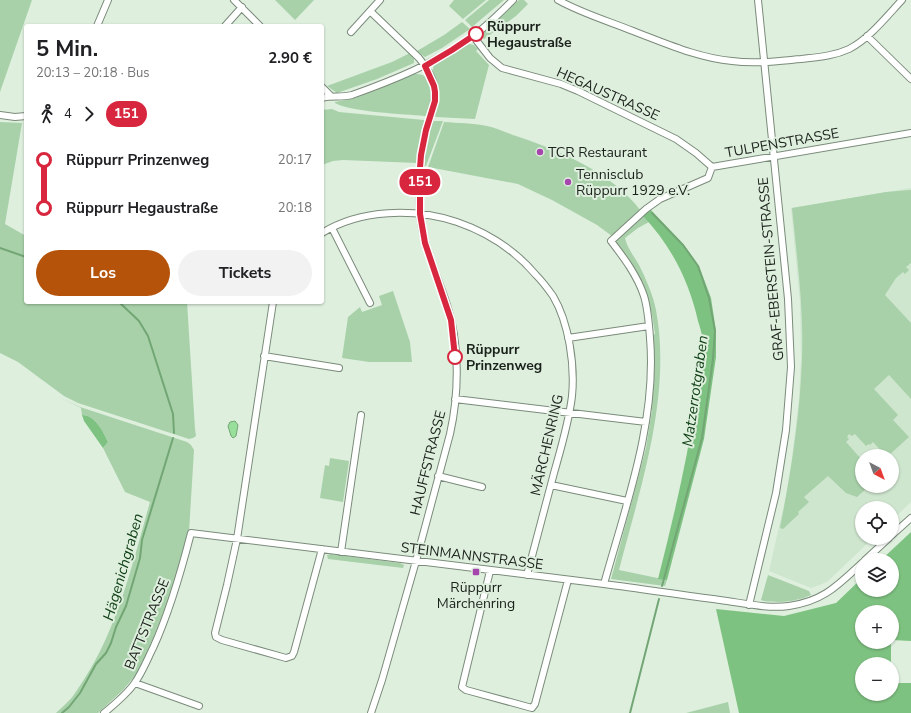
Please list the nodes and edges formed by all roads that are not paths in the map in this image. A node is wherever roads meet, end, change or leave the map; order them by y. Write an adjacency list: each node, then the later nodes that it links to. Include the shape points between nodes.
1 (108, 0): 10 (street)
2 (234, 0): 8 (street)
3 (380, 0): 9 (street)
4 (513, 0): 14 (street)
5 (558, 0): 16 (street, via 586,13 701,55 730,61)
6 (758, 0): 16 (street, GRAF-EBERSTEIN-STRASSE)
7 (902, 0): 15 (street)
8 (242, 8): 11 (street); 12 (street)
9 (370, 11): 13 (street); 17 (street, HAUFFSTRASSE, via 413,50)
10 (98, 24)
11 (227, 24)
12 (258, 24)
13 (351, 32)
14 (473, 36): 17 (street); 26 (street, HEGAUSTRASSE, via 490,58 502,68 578,91 676,139)
15 (867, 36): 16 (street, via 835,54); 18 (street)
16 (764, 62): 25 (street, GRAF-EBERSTEIN-STRASSE)
17 (425, 66): 20 (street, via 352,95 338,98); 27 (street, HAUFFSTRASSE, via 434,86 435,101 421,155)
18 (911, 79)
19 (324, 89): 20 (street)
20 (332, 96): 21 (street)
21 (324, 98)
22 (0, 115): 23 (street)
23 (24, 116)
24 (911, 133): 25 (street, TULPENSTRASSE)
25 (774, 156): 26 (street, TULPENSTRASSE); 58 (street, GRAF-EBERSTEIN-STRASSE, via 790,317 791,367 786,430 776,493)
26 (712, 167): 32 (street, TULPENSTRASSE, via 708,178 660,199 611,241 636,278 644,296)
27 (420, 214): 28 (street, MÄRCHENRING, via 378,214); 33 (street, MÄRCHENRING, via 470,226 493,237 514,252 532,269 553,297); 36 (street, HAUFFSTRASSE, via 425,243 451,320 455,351)
28 (332, 228): 29 (street, MÄRCHENRING); 30 (street)
29 (324, 232)
30 (370, 303)
31 (273, 304): 34 (street)
32 (649, 326): 33 (street); 39 (street, via 651,366)
33 (568, 338): 37 (street, MÄRCHENRING, via 572,376)
34 (264, 356): 35 (street); 47 (street)
35 (339, 368)
36 (455, 399): 37 (street); 40 (street, HAUFFSTRASSE, via 452,423)
37 (569, 412): 39 (street); 41 (street, MÄRCHENRING)
38 (361, 415): 50 (street)
39 (646, 422): 43 (street)
40 (438, 476): 42 (street); 52 (street, HAUFFSTRASSE)
41 (551, 485): 43 (street); 55 (street, MÄRCHENRING)
42 (482, 487)
43 (627, 501): 57 (street)
44 (911, 518): 45 (street)
45 (899, 529)
46 (191, 533): 47 (street, STEINMANNSTRASSE); 59 (street, BATTSTRASSE, via 165,618)
47 (237, 538): 49 (street, STEINMANNSTRASSE); 49 (street, via 216,637 286,658 294,652)
48 (881, 545): 51 (street)
49 (322, 549): 50 (street, STEINMANNSTRASSE)
50 (341, 552): 52 (street, STEINMANNSTRASSE)
51 (873, 553)
52 (416, 561): 54 (street, STEINMANNSTRASSE); 62 (street, HAUFFSTRASSE)
53 (855, 569): 58 (street, STEINMANNSTRASSE, via 819,599 780,607)
54 (490, 571): 55 (street, STEINMANNSTRASSE); 56 (street, via 462,687 532,708)
55 (527, 575): 56 (street, STEINMANNSTRASSE)
56 (568, 580): 57 (street, STEINMANNSTRASSE)
57 (604, 584): 58 (street, STEINMANNSTRASSE)
58 (749, 605)
59 (135, 683): 60 (street); 61 (street, BATTSTRASSE)
60 (199, 706)
61 (104, 713)
62 (371, 713)

